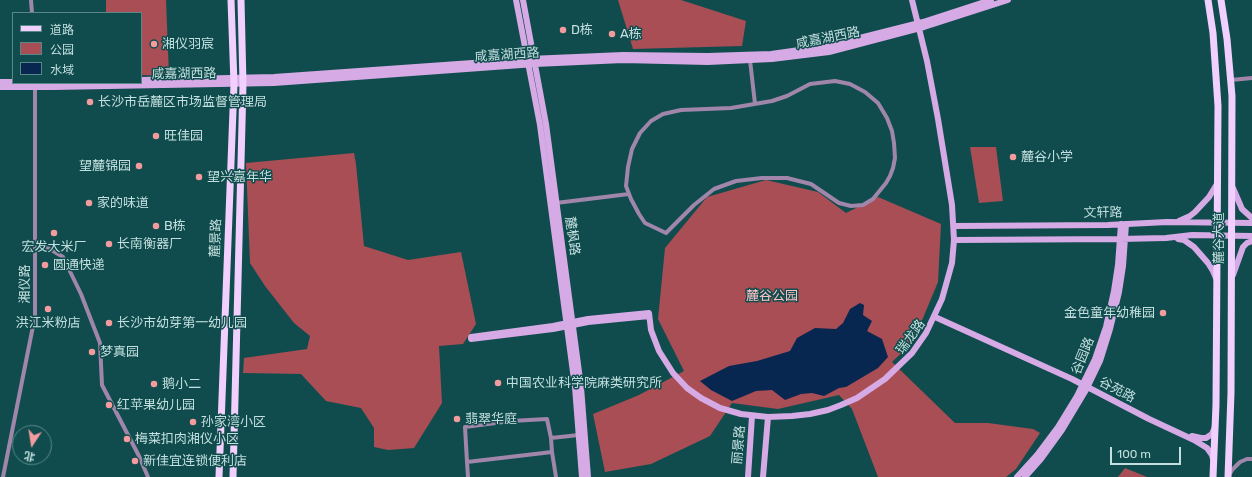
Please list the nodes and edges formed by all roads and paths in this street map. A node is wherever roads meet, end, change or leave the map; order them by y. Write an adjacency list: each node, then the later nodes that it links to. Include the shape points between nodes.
1 (31, 0): 12 (street)
2 (231, 0): 19 (main road, 麓景路)
3 (241, 0): 20 (main road, 麓景路)
4 (516, 0): 15 (main road)
5 (523, 0): 15 (main road, 麓枫路)
6 (912, 0): 13 (main road, 瑞龙路)
7 (916, 0): 13 (main road, 瑞龙路)
8 (991, 0): 13 (main road, 咸嘉湖西路)
9 (1008, 0): 13 (main road, 咸嘉湖西路)
10 (1208, 0): 28 (main road, 麓谷大道, via 1218,91)
11 (1221, 0): 18 (main road, 麓谷大道)
12 (32, 12)
13 (920, 25): 14 (main road, 咸嘉湖西路, via 829,52); 15 (main road, 咸嘉湖西路, via 828,46 771,54 622,55); 38 (main road, 瑞龙路, via 936,92 956,204)
14 (750, 60): 15 (main road, 咸嘉湖西路); 27 (street)
15 (532, 61): 20 (main road, 咸嘉湖西路, via 282,82); 31 (main road, 麓枫路, via 546,124); 50 (main road)
16 (1252, 78): 18 (street)
17 (142, 80): 19 (main road, 咸嘉湖西路)
18 (1231, 80): 29 (main road, 麓谷大道)
19 (234, 81): 20 (main road, 咸嘉湖西路); 24 (main road, 咸嘉湖西路); 63 (main road, 麓景路)
20 (243, 81): 64 (main road, 麓景路)
21 (0, 82): 22 (main road)
22 (12, 82)
23 (134, 84): 26 (main road, 咸嘉湖西路)
24 (142, 84)
25 (0, 87): 26 (main road, 咸嘉湖西路)
26 (35, 87): 44 (street, 湘仪路)
27 (755, 104): 30 (street, via 731,108 681,110 663,114 651,121 640,133 632,149 626,186); 30 (street, via 772,101 810,84 823,82 850,84 865,92 878,103 892,131 895,158 890,176 873,199 863,205 851,206 839,203 811,184 800,181 762,178 736,181 714,189 704,196 666,233 645,223)
28 (1218, 182): 33 (main road, via 1209,197 1190,216 1184,220); 34 (main road, 麓谷大道)
29 (1231, 183): 32 (main road, via 1239,204); 35 (main road, 麓谷大道)
30 (629, 194): 31 (street)
31 (556, 203): 50 (main road, 麓枫路)
32 (1252, 218)
33 (1167, 222): 34 (main road, 文轩路); 37 (main road, 文轩路)
34 (1218, 223): 35 (main road, 文轩路); 39 (main road, 麓谷大道)
35 (1231, 223): 36 (main road, 文轩路); 40 (main road, 麓谷大道)
36 (1252, 223)
37 (1123, 224): 38 (main road, 文轩路); 43 (main road, 谷园路)
38 (956, 226): 45 (main road, 瑞龙路)
39 (1218, 235): 40 (main road, 文轩路); 42 (main road, 文轩路); 47 (main road, 麓谷大道)
40 (1231, 236): 41 (main road, 文轩路); 48 (main road, 麓谷大道)
41 (1252, 236)
42 (1166, 238): 43 (main road, 文轩路); 47 (main road, via 1190,243 1208,263)
43 (1122, 239): 45 (main road, 文轩路); 51 (main road, 谷园路, via 1121,280 1115,311 1102,355)
44 (35, 240): 61 (street, 湘仪路, via 35,316); 62 (street, via 64,257 82,294 100,342 102,385)
45 (956, 240): 49 (main road, 瑞龙路, via 956,264)
46 (1252, 241): 48 (main road, via 1247,243 1241,252)
47 (1216, 280): 54 (main road, 麓谷大道)
48 (1231, 280): 74 (main road, 麓谷大道)
49 (937, 316): 51 (main road, 谷苑路); 53 (main road, 瑞龙路, via 923,344 907,363 887,381 859,400 843,408 811,417 792,420)
50 (570, 324): 50 (main road, via 471,337 471,339); 52 (main road, 瑞龙路, via 647,315 652,342 660,358 686,390 713,408 728,414); 55 (main road); 68 (main road, 麓枫路, via 581,387)
51 (1086, 385): 54 (main road, 谷苑路, via 1196,437 1209,436); 60 (main road, 谷苑路, via 1199,443 1210,452); 71 (main road, 谷园路, via 1047,442); 72 (main road, 谷园路, via 1059,435)
52 (752, 417): 53 (main road, 瑞龙路); 69 (main road, 丽景路)
53 (767, 419): 70 (main road, 丽景路)
54 (1215, 426): 60 (main road, 麓谷大道)
55 (579, 434): 56 (street); 67 (main road)
56 (551, 438): 57 (street); 59 (street, via 547,419 465,428)
57 (552, 452): 59 (street); 66 (street)
58 (1252, 459): 74 (street, via 1240,462)
59 (466, 462): 65 (street)
60 (1214, 463): 73 (main road, 麓谷大道)
61 (3, 477)
62 (148, 477)
63 (219, 477)
64 (233, 477)
65 (468, 477)
66 (556, 477)
67 (582, 477)
68 (588, 477)
69 (748, 477)
70 (763, 477)
71 (1017, 477)
72 (1025, 477)
73 (1213, 477)
74 (1228, 477)

